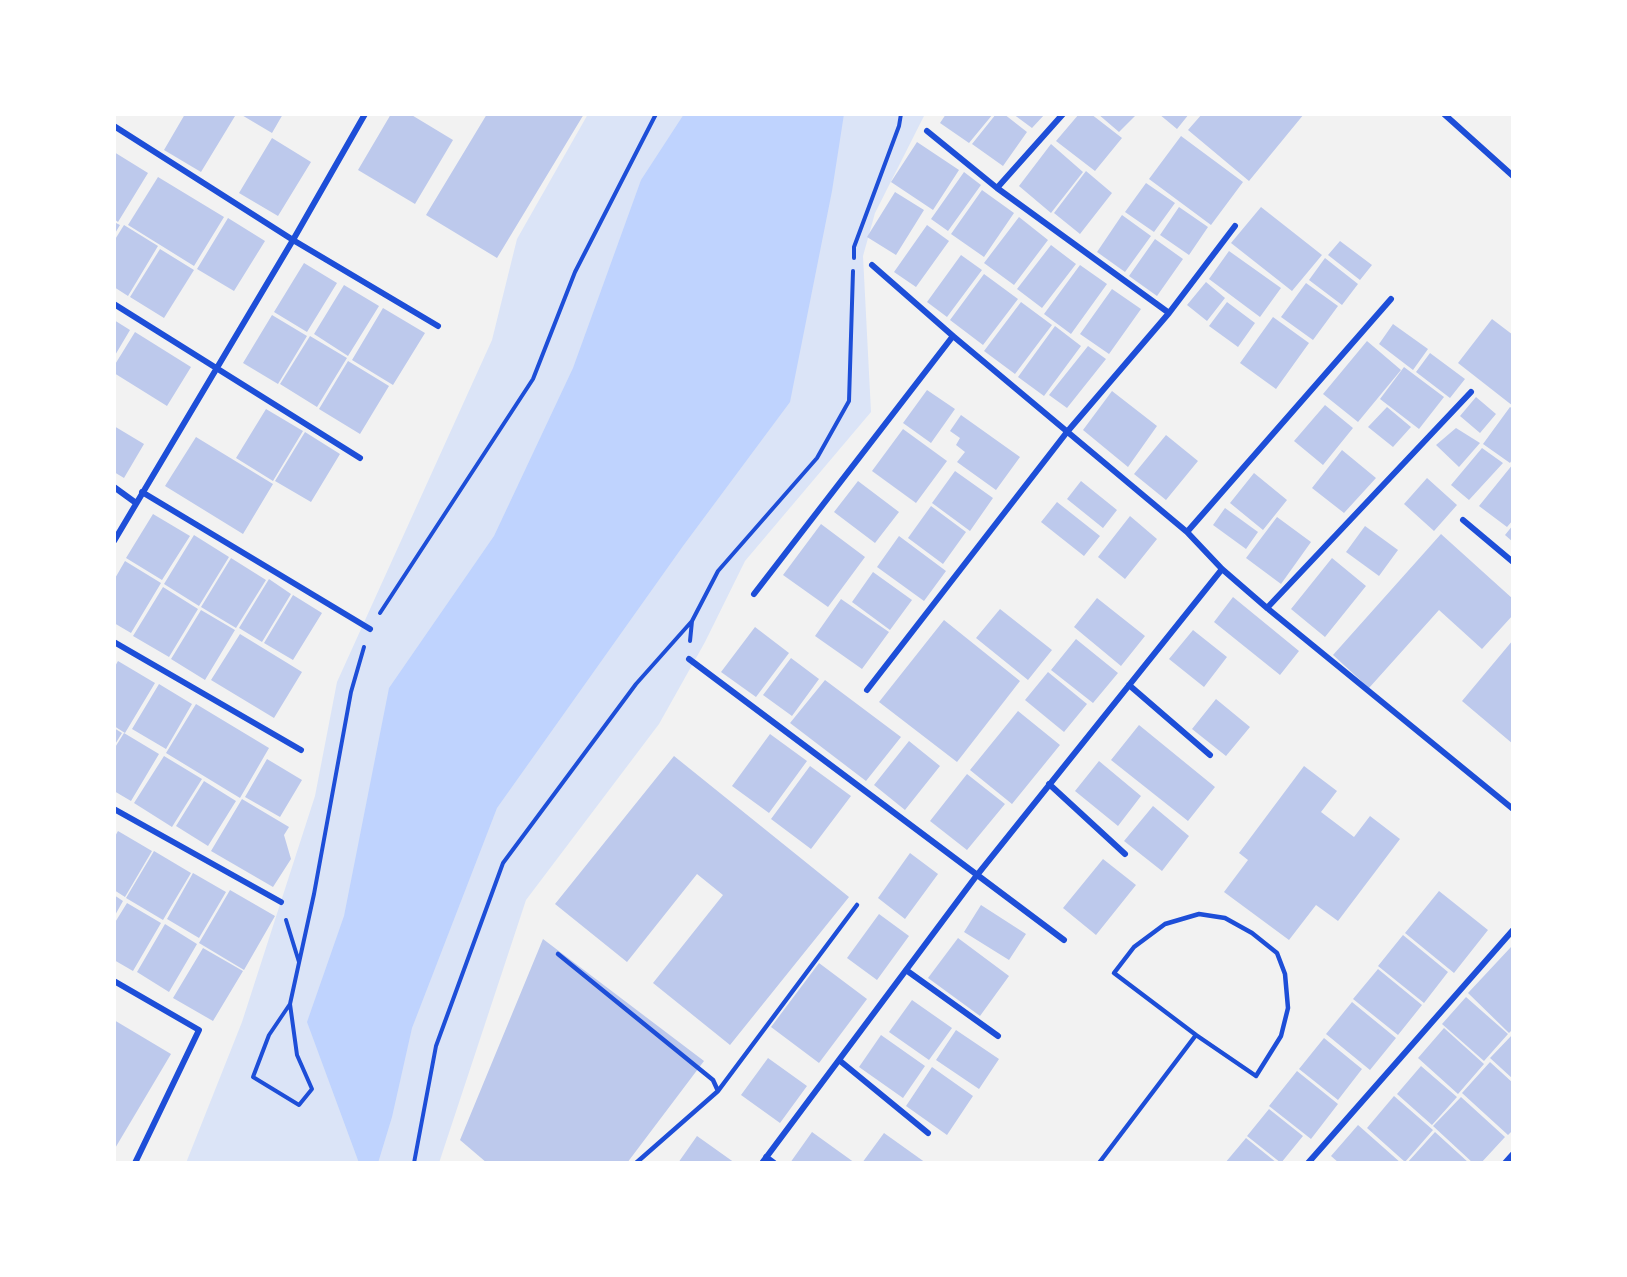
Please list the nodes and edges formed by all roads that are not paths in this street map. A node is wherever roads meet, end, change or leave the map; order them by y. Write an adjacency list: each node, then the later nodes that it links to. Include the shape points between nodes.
1 (365, 114): 9 (street)
2 (1063, 114): 7 (street)
3 (1444, 114): 6 (street)
4 (114, 126): 9 (street)
5 (927, 131): 7 (street)
6 (1513, 176)
7 (997, 188): 13 (street)
8 (1235, 226): 13 (street)
9 (293, 240): 14 (street); 16 (street)
10 (872, 265): 15 (street)
11 (1391, 299): 24 (street)
12 (114, 304): 16 (street)
13 (1169, 313): 18 (street)
14 (438, 326)
15 (953, 336): 18 (street); 28 (street)
16 (217, 368): 19 (street); 21 (street)
17 (1471, 392): 29 (street)
18 (1067, 432): 24 (street); 34 (street)
19 (360, 458)
20 (114, 487): 22 (street)
21 (142, 492): 22 (street); 30 (street)
22 (136, 503): 25 (street)
23 (1463, 520): 26 (street)
24 (1187, 532): 27 (street)
25 (114, 541)
26 (1513, 562)
27 (1222, 569): 29 (street); 33 (street)
28 (754, 594)
29 (1267, 608): 38 (street)
30 (370, 629)
31 (114, 642): 35 (street)
32 (689, 659): 41 (street)
33 (1129, 685): 36 (street); 37 (street)
34 (867, 690)
35 (301, 750)
36 (1210, 755)
37 (1049, 784): 40 (street); 41 (street)
38 (1513, 809)
39 (114, 810): 42 (street)
40 (1125, 854)
41 (977, 875): 45 (street); 47 (street)
42 (281, 902)
43 (857, 905): 52 (lane)
44 (1513, 930): 60 (street)
45 (1064, 939)
46 (558, 954): 52 (lane, via 713,1080)
47 (906, 970): 50 (street); 51 (street)
48 (114, 981): 56 (street, via 199,1030)
49 (1196, 1035): 49 (lane, via 1256,1076 1281,1036 1288,1008 1285,974 1277,953 1225,918 1199,914 1165,924 1134,948 1114,973); 59 (lane)
50 (998, 1036)
51 (839, 1060): 53 (street); 55 (street)
52 (718, 1091): 57 (lane)
53 (928, 1133)
54 (1513, 1154): 61 (street)
55 (764, 1160): 58 (street)
56 (135, 1163)
57 (636, 1163)
58 (774, 1163)
59 (1099, 1163)
60 (1308, 1163)
61 (1506, 1163)

